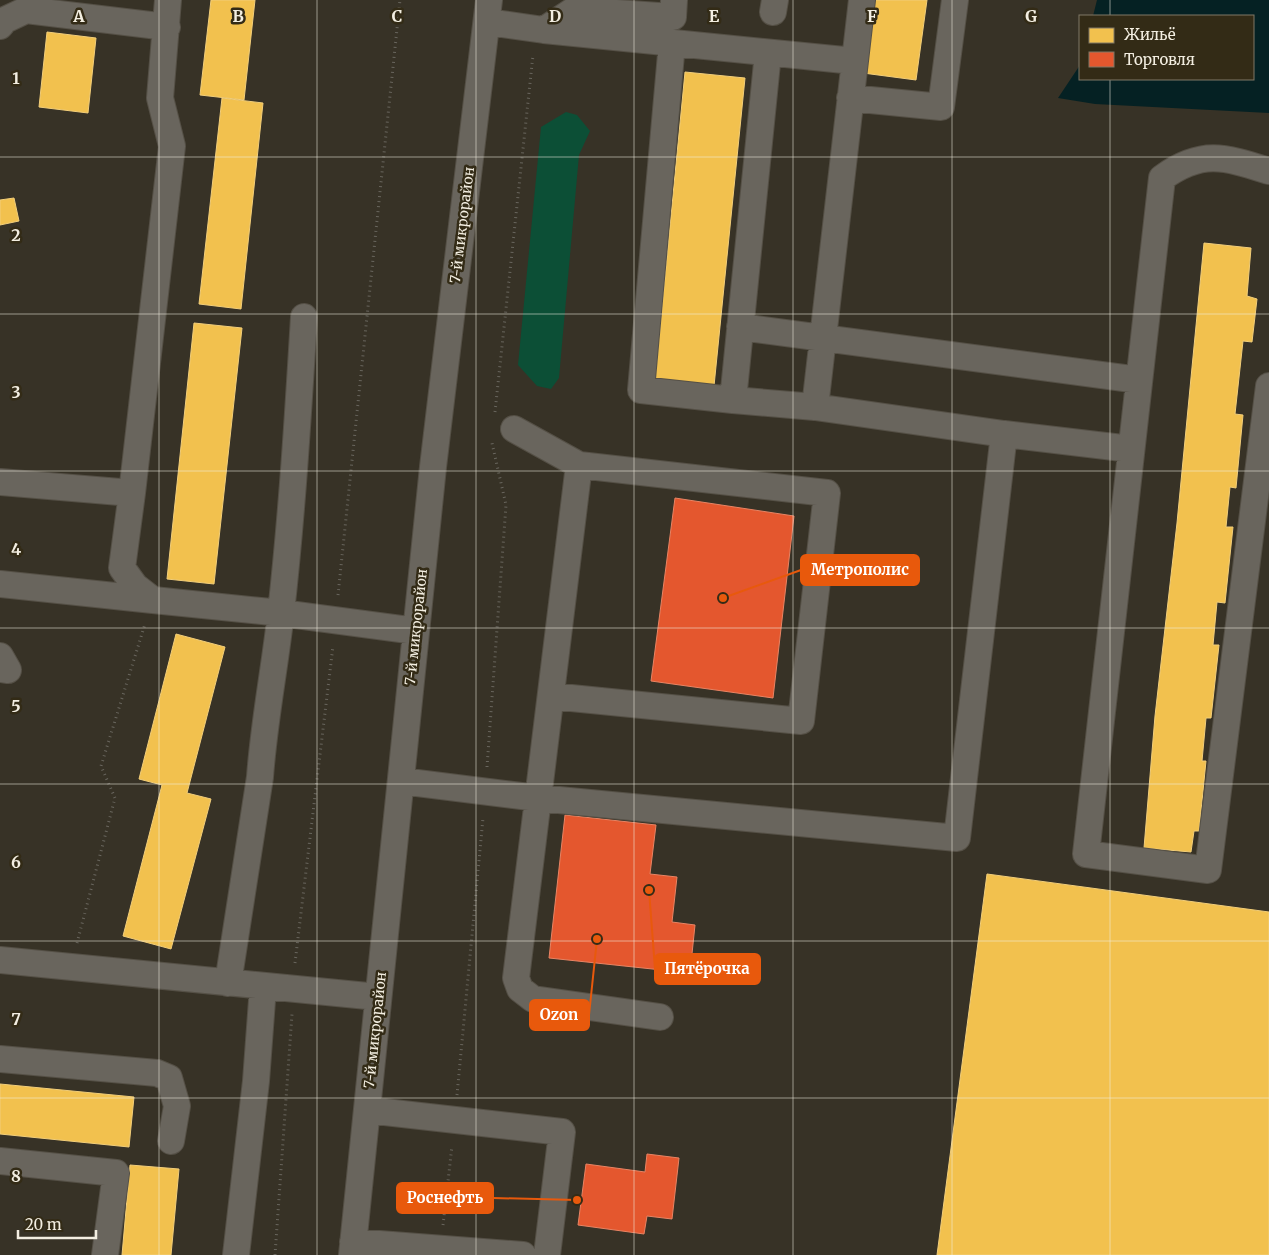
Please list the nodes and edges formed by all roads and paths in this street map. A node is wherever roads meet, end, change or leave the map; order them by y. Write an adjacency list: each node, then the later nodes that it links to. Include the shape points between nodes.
1 (168, 0): 8 (street)
2 (674, 0): 5 (street, via 672,18)
3 (862, 0): 12 (street)
4 (954, 0): 13 (street, via 941,107)
5 (574, 5): 9 (street)
6 (488, 11): 9 (street); 31 (street, 7-й микрорайон, via 432,467)
7 (0, 26): 8 (street, via 26,10)
8 (166, 27): 27 (street, via 160,98 172,146)
9 (544, 30): 10 (street); 22 (path, via 534,44)
10 (672, 43): 11 (street); 20 (street, via 641,390)
11 (768, 53): 12 (street); 16 (street)
12 (854, 61): 13 (street)
13 (850, 98): 17 (street)
14 (1269, 171): 18 (street, via 1231,158 1199,159 1180,165 1162,178)
15 (304, 317): 30 (street, via 297,447)
16 (740, 327): 17 (street); 20 (street)
17 (823, 338): 18 (street); 21 (street)
18 (1139, 380): 24 (street)
19 (1269, 386): 24 (street, via 1208,870 1086,854)
20 (733, 400): 21 (street)
21 (815, 407): 23 (street)
22 (500, 426): 25 (street); 36 (path, via 491,444 506,505)
23 (1004, 434): 24 (street); 37 (street, via 957,838)
24 (1131, 449)
25 (579, 465): 34 (street); 34 (street, via 827,493 801,721)
26 (0, 482): 27 (street)
27 (132, 494): 29 (street, via 122,568 135,586)
28 (0, 584): 29 (street)
29 (152, 600): 30 (street); 39 (path, via 100,766 116,798)
30 (281, 613): 31 (street); 40 (street)
31 (416, 631): 35 (street, 7-й микрорайон)
32 (0, 656): 33 (street, via 8,670)
33 (0, 669)
34 (551, 696): 37 (street)
35 (400, 781): 36 (street); 42 (street, 7-й микрорайон)
36 (485, 792): 37 (street); 46 (path)
37 (538, 798): 43 (street, via 516,978 520,989 533,999)
38 (0, 960): 39 (street)
39 (71, 968): 40 (street)
40 (228, 983): 41 (street)
41 (263, 986): 42 (street); 52 (street, via 256,1081)
42 (378, 997): 45 (street, 7-й микрорайон)
43 (660, 1018)
44 (0, 1059): 47 (street, via 157,1074 169,1078 177,1106)
45 (367, 1110): 46 (street); 49 (street, 7-й микрорайон)
46 (455, 1120): 50 (path); 54 (street, via 562,1132)
47 (171, 1142)
48 (0, 1161): 51 (street, via 116,1173)
49 (353, 1249): 50 (street)
50 (440, 1249): 53 (street)
51 (104, 1255)
52 (236, 1255)
53 (523, 1255)
54 (547, 1255)

